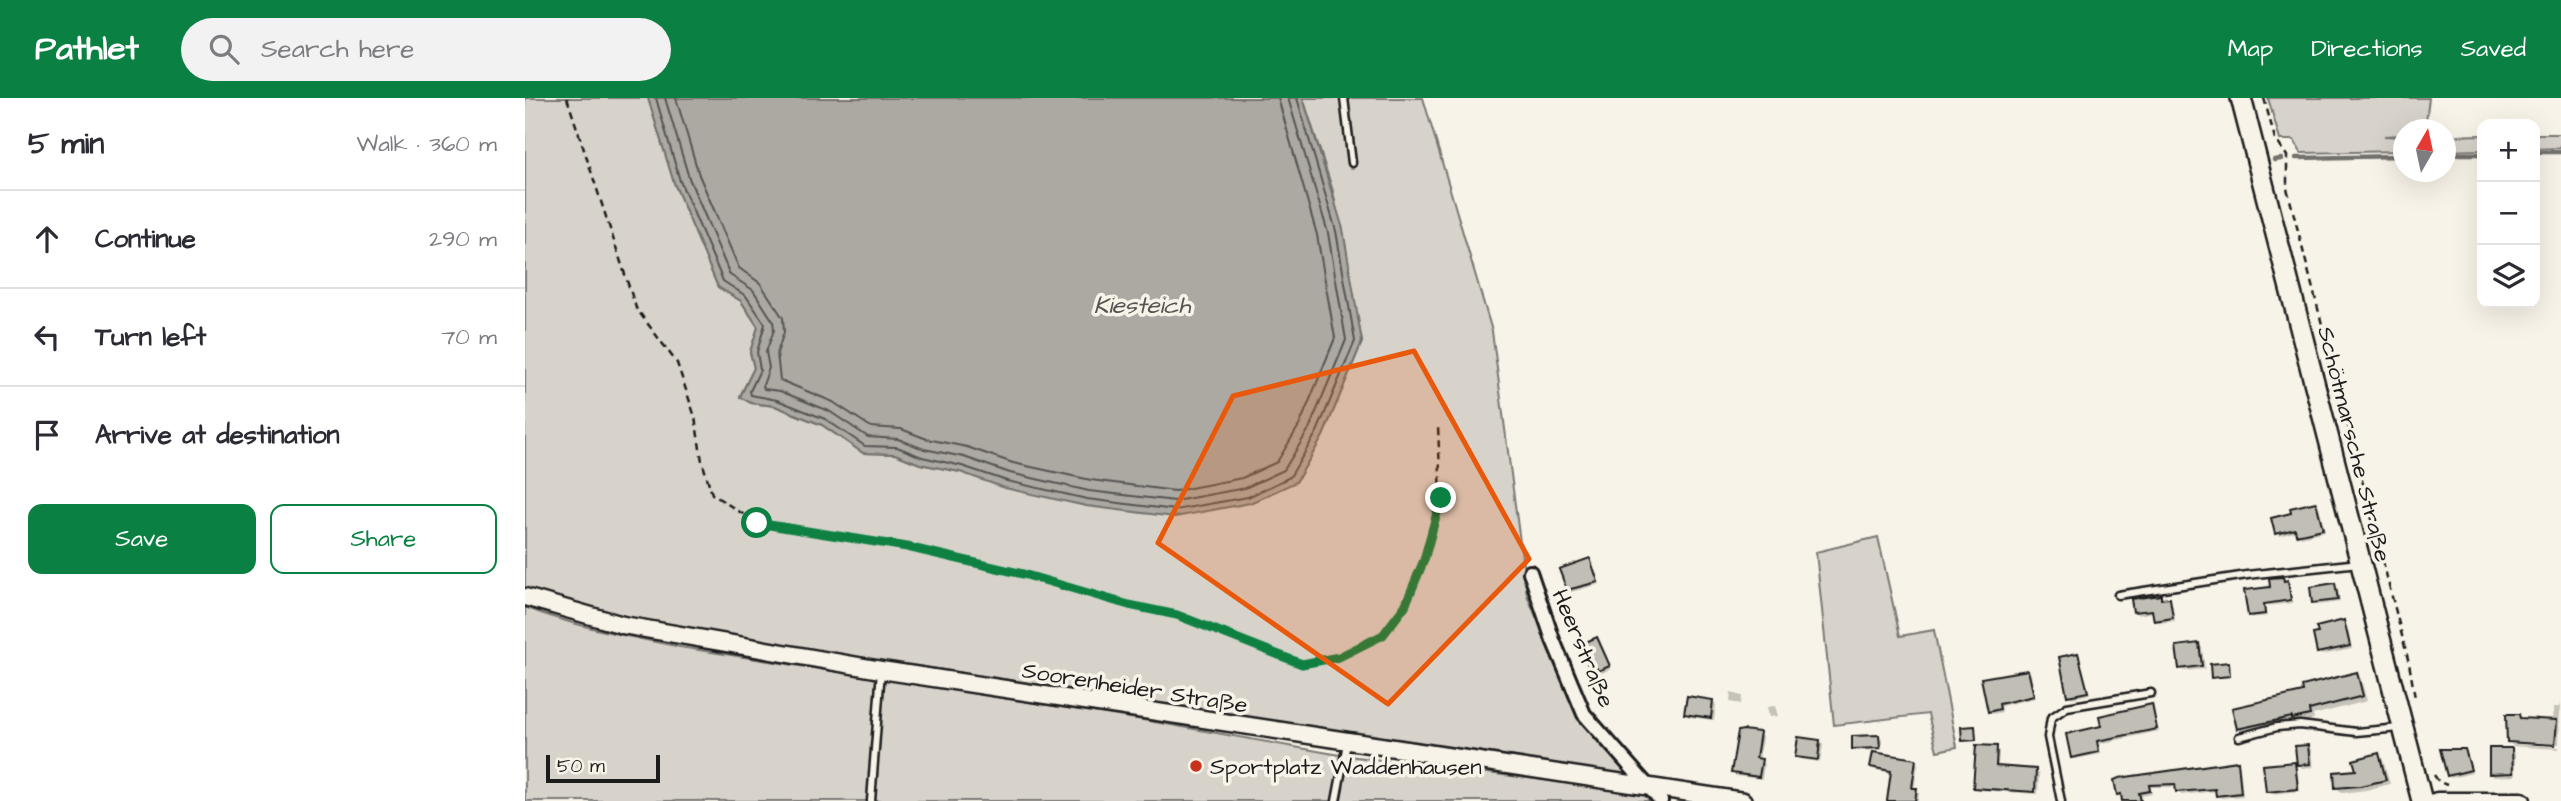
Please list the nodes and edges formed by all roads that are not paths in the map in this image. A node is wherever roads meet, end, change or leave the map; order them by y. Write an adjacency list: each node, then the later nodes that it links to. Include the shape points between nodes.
1 (1344, 98): 3 (lane)
2 (2241, 98): 4 (main road, Schötmarsche Straße)
3 (1352, 163)
4 (2360, 563): 6 (lane); 10 (main road, Schötmarsche Straße)
5 (1530, 572): 13 (street, Heerstraße, via 1584,714)
6 (2118, 595)
7 (525, 597): 8 (main road, Soorenheider Straße, via 623,625)
8 (880, 670): 12 (main road, Soorenheider Straße); 15 (lane)
9 (2151, 693): 19 (lane, via 2067,708 2051,718 2049,737)
10 (2403, 727): 11 (lane, via 2356,732 2300,725); 20 (main road, Schötmarsche Straße)
11 (2239, 737)
12 (1347, 743): 13 (main road, Soorenheider Straße); 16 (lane)
13 (1648, 786): 17 (street, Heerstraße); 18 (main road, Soorenheider Straße)
14 (2454, 800): 21 (main road); 22 (main road)
15 (871, 801)
16 (1336, 801)
17 (1661, 801)
18 (1743, 801)
19 (2061, 801)
20 (2423, 801)
21 (2437, 801)
22 (2509, 801): 23 (main road)
23 (2522, 801)

